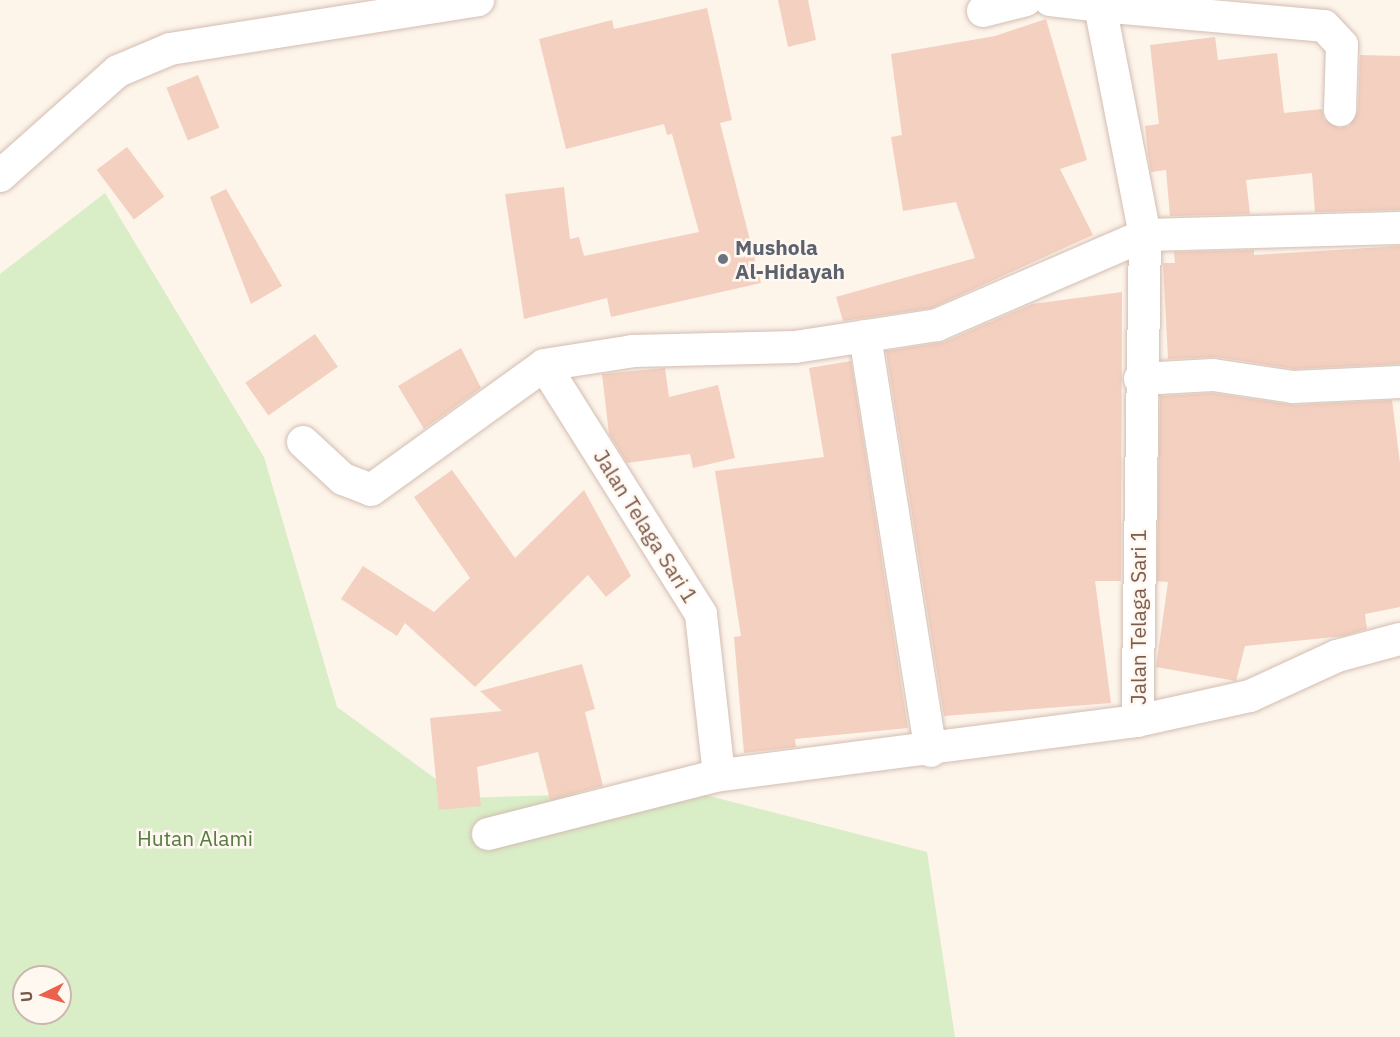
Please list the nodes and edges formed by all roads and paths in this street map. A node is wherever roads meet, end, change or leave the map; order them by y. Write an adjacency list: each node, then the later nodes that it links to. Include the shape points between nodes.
1 (478, 0): 7 (street, via 170,49 118,71)
2 (1026, 0): 5 (street)
3 (1050, 0): 4 (street)
4 (1100, 6): 6 (street, via 1324,26 1342,45); 9 (street, Jalan Telaga Sari 1)
5 (983, 11)
6 (1340, 110)
7 (0, 176)
8 (1400, 228): 9 (street)
9 (1144, 236): 10 (street, via 936,326); 12 (street, Jalan Telaga Sari 1)
10 (865, 336): 11 (street, via 795,347 633,351); 17 (street)
11 (543, 365): 14 (street, via 371,490 343,479); 18 (street, Jalan Telaga Sari 1, via 701,615)
12 (1140, 379): 13 (street, via 1213,375 1293,387); 16 (street, Jalan Telaga Sari 1)
13 (1400, 382)
14 (303, 442)
15 (1400, 639): 16 (street, via 1337,656 1250,696)
16 (1137, 721): 17 (street, Jalan Telaga Sari 1)
17 (931, 751): 18 (street, Jalan Telaga Sari 1)
18 (719, 775): 19 (street)
19 (488, 834)

